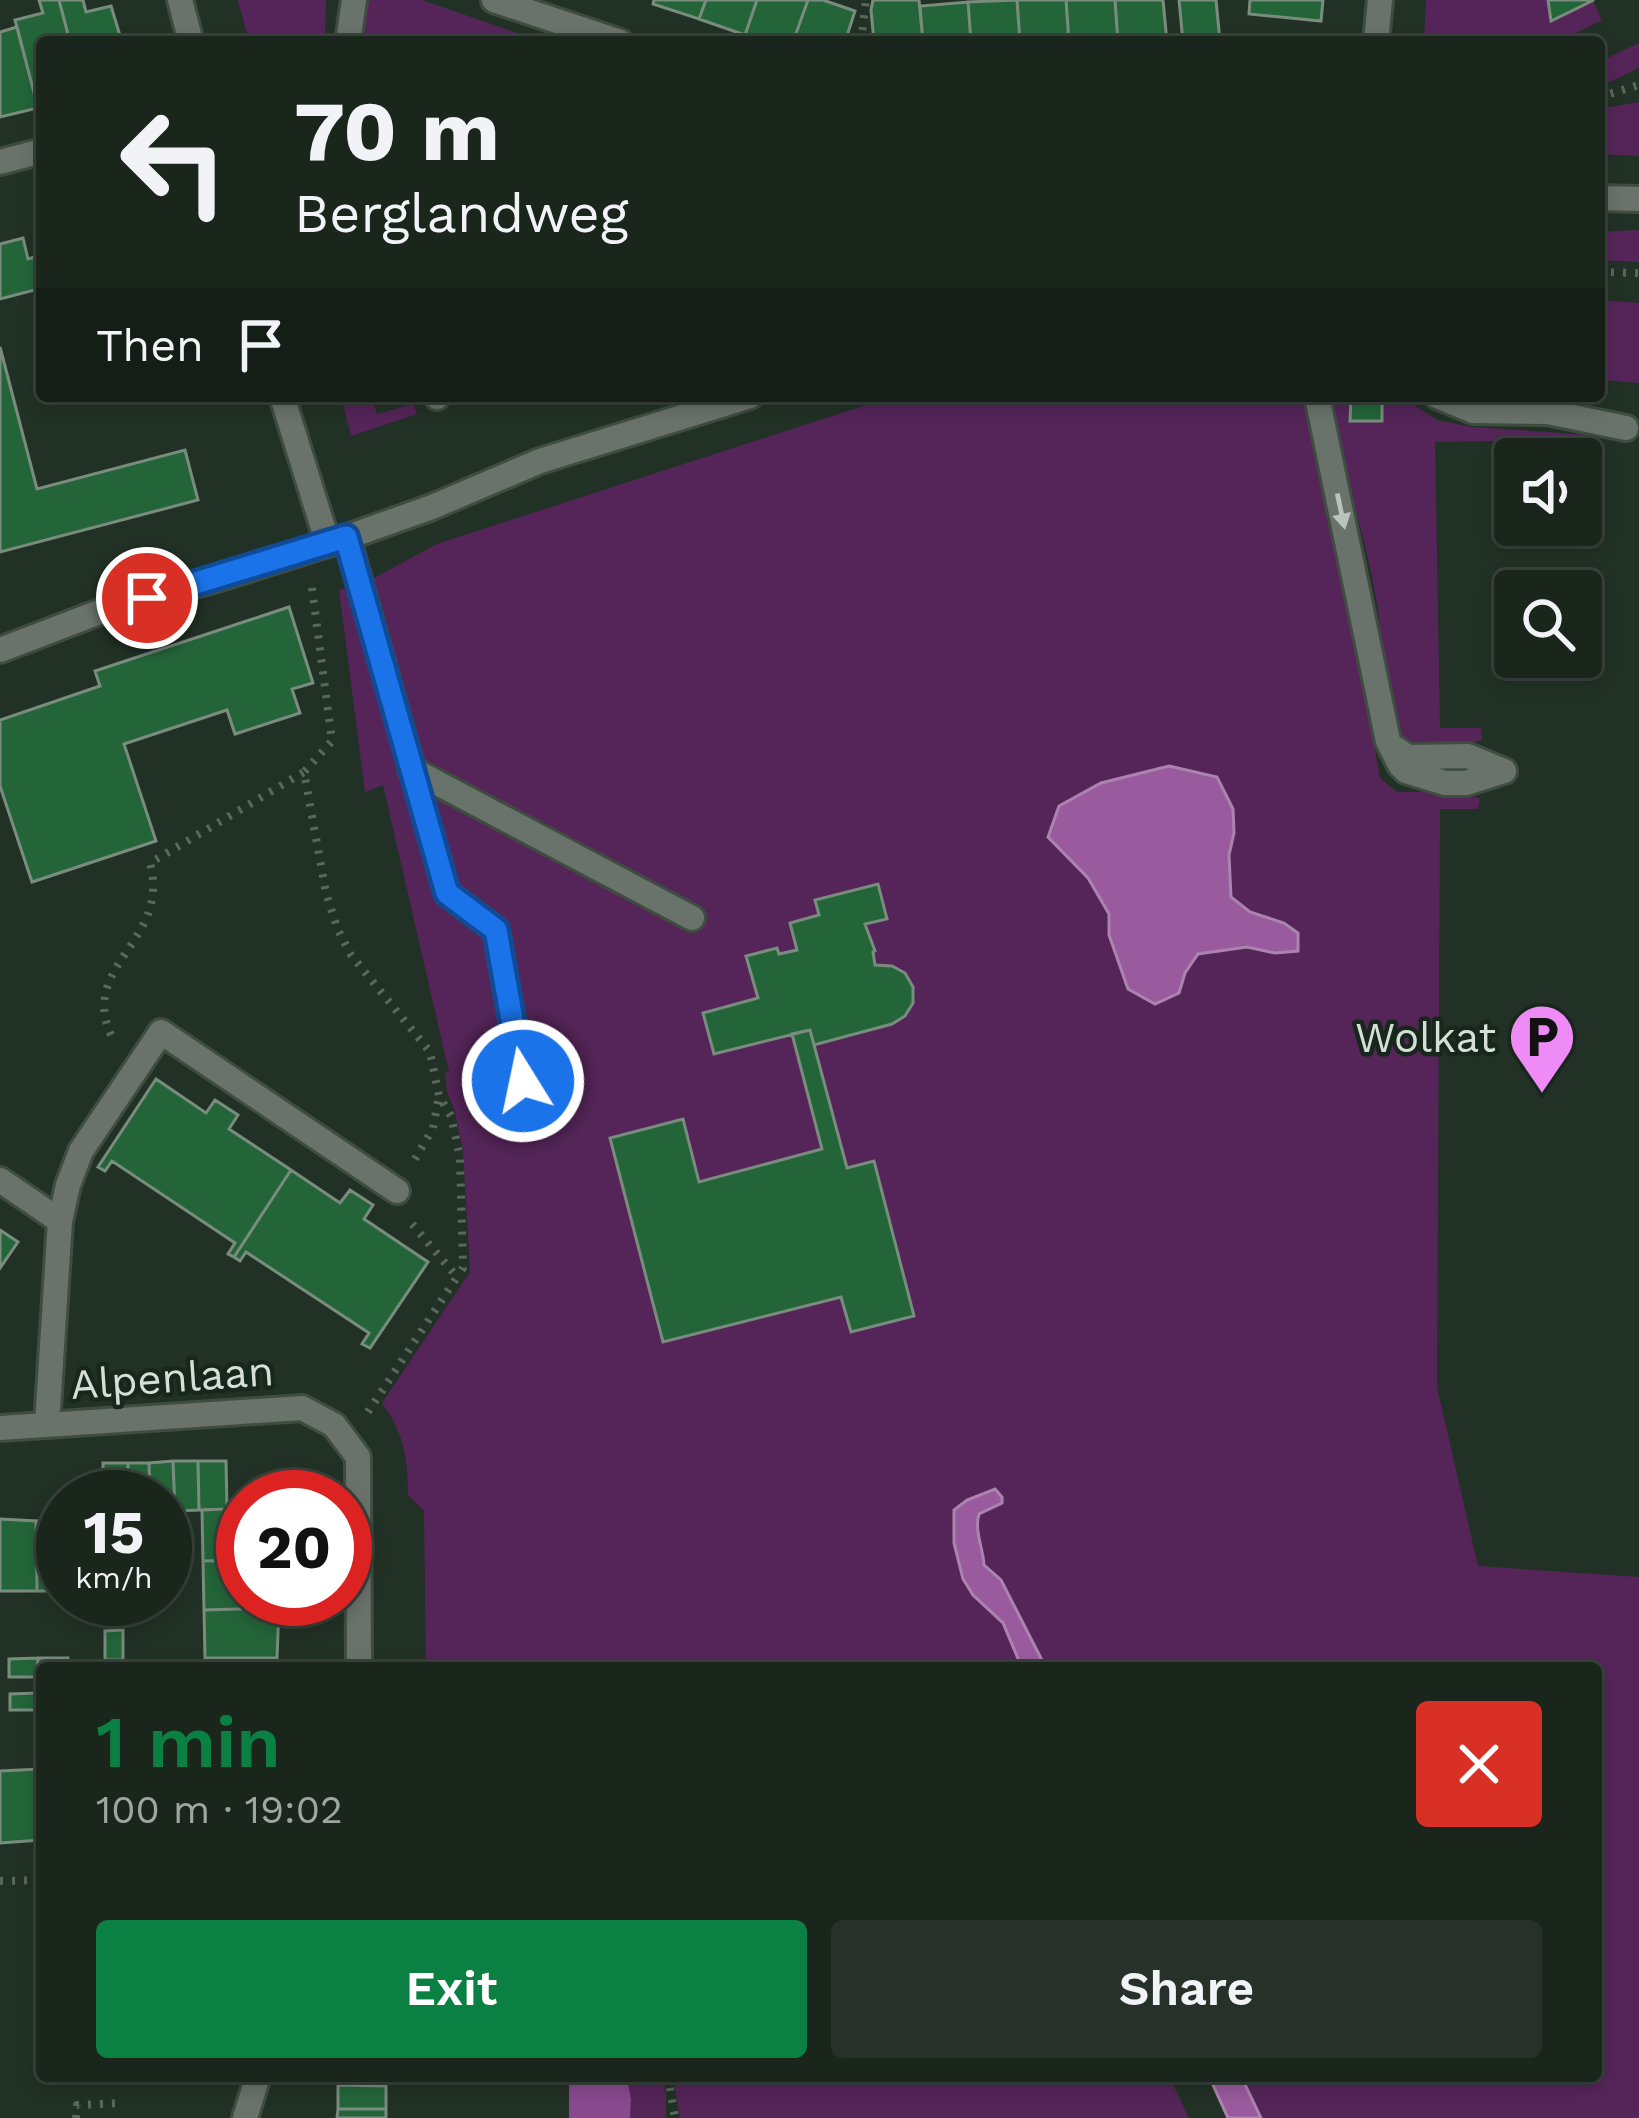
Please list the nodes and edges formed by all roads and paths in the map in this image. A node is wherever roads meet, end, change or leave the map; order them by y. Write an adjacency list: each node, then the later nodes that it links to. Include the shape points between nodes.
1 (180, 0): 6 (street)
2 (353, 0): 7 (street)
3 (494, 0): 8 (street)
4 (866, 0): 9 (path)
5 (1380, 0): 10 (street)
6 (189, 36)
7 (349, 36)
8 (602, 36)
9 (862, 36)
10 (1377, 36)
11 (1639, 85): 12 (path)
12 (1605, 95)
13 (36, 153): 14 (street)
14 (0, 162)
15 (1605, 198): 16 (street)
16 (1639, 199)
17 (1605, 272): 18 (path)
18 (1639, 273)
19 (284, 402): 24 (street)
20 (731, 402): 24 (street, via 540,461)
21 (1318, 402): 27 (street, one-way to 27, via 1388,741 1400,766 1445,783)
22 (1451, 402): 23 (street, via 1626,428)
23 (1547, 402)
24 (327, 544): 25 (street, via 110,608); 26 (street); 28 (path, via 332,741)
25 (0, 650)
26 (411, 769): 29 (street); 31 (street, via 447,893 496,930)
27 (1504, 771)
28 (304, 772): 30 (path, via 150,863 150,914 107,982 102,1006 119,1052); 32 (path, via 338,930 430,1052)
29 (692, 918)
30 (136, 1070): 34 (street, Alpenlaan, via 161,1032); 35 (street, Alpenlaan, via 81,1151)
31 (523, 1081)
32 (439, 1096): 34 (path, via 433,1128); 36 (path, via 460,1157)
33 (0, 1180): 35 (street)
34 (397, 1191): 36 (path, via 399,1209)
35 (59, 1221): 37 (street, Alpenlaan)
36 (457, 1277): 39 (path)
37 (47, 1424): 38 (street, Alpenlaan); 39 (street, Alpenlaan, via 302,1408 334,1425)
38 (0, 1428)
39 (347, 1443): 40 (street, via 358,1457)
40 (359, 1662)
41 (36, 1880): 42 (path)
42 (0, 1881)
43 (256, 2082): 47 (street)
44 (669, 2082): 48 (path)
45 (122, 2103): 46 (path, via 76,2105)
46 (76, 2118)
47 (245, 2118)
48 (675, 2118)

